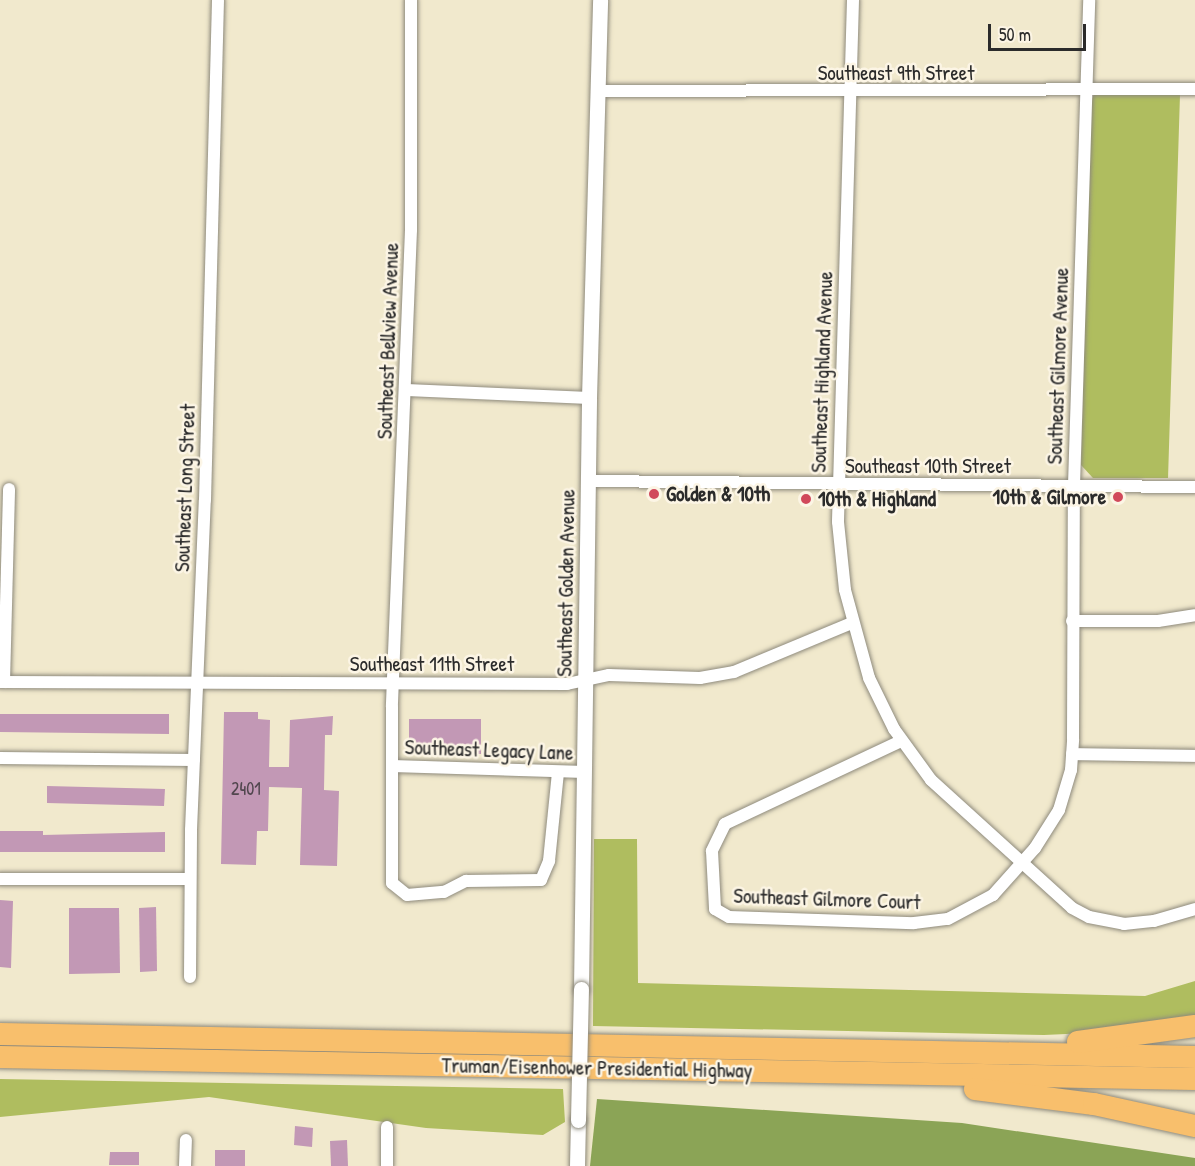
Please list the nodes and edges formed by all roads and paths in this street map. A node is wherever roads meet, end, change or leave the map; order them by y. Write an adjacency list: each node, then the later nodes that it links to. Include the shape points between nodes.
1 (218, 0): 22 (street, Southeast Long Street, via 205,500)
2 (411, 0): 10 (street, Southeast Bellview Avenue)
3 (600, 0): 7 (street, Southeast Golden Avenue)
4 (853, 0): 9 (street, Southeast Highland Avenue)
5 (1089, 0): 8 (street, Southeast Gilmore Avenue)
6 (1195, 89): 8 (street, Southeast 9th Street)
7 (597, 91): 9 (street, Southeast 9th Street); 11 (street, Southeast Golden Avenue)
8 (1086, 91): 9 (street, Southeast 9th Street); 14 (street, Southeast Gilmore Avenue)
9 (851, 93): 13 (street, Southeast Highland Avenue)
10 (407, 390): 11 (street); 23 (street, Southeast Bellview Avenue)
11 (589, 398): 12 (street, Southeast Golden Avenue)
12 (588, 481): 13 (street, Southeast 10th Street); 20 (street, Southeast Golden Avenue)
13 (838, 485): 14 (street, Southeast 10th Street); 19 (street, Southeast Highland Avenue, via 840,555)
14 (1074, 485): 15 (street, Southeast 10th Street); 18 (street, Southeast Gilmore Avenue)
15 (1195, 487)
16 (9, 489): 21 (street)
17 (1195, 615): 18 (street, via 1158,621)
18 (1072, 621): 25 (street, Southeast Gilmore Avenue)
19 (852, 623): 20 (street, Southeast 11th Street, via 719,677 609,675); 24 (street, Southeast Highland Avenue, via 869,678)
20 (586, 681): 23 (street, Southeast 11th Street); 31 (street, Southeast Golden Avenue)
21 (2, 682): 22 (street, Southeast 11th Street)
22 (196, 683): 23 (street, Southeast 11th Street); 28 (street, Southeast Long Street)
23 (396, 684): 29 (street, Southeast Bellview Avenue)
24 (901, 741): 32 (street, Southeast Highland Avenue, via 950,800); 32 (street, Southeast Gilmore Court, via 725,824 712,851 715,909 729,916 935,922 977,907)
25 (1072, 754): 26 (street); 32 (street, Southeast Gilmore Avenue, via 1059,810)
26 (1195, 756)
27 (0, 758): 28 (street)
28 (194, 760): 34 (street, Southeast Long Street)
29 (392, 766): 30 (street, Southeast Legacy Lane); 30 (street, Southeast Bellview Avenue, via 392,883 407,895 444,892 465,881 541,880 549,861)
30 (558, 772): 31 (street, Southeast Legacy Lane)
31 (585, 772): 51 (street, Southeast Golden Avenue, bridge)
32 (1021, 863): 35 (street, Southeast Highland Avenue, via 1072,908 1089,917 1139,924)
33 (0, 879): 34 (street)
34 (190, 879): 36 (street, Southeast Long Street)
35 (1195, 909)
36 (190, 977)
37 (0, 1018): 40 (highway, via 154,1027)
38 (1195, 1026): 41 (highway, via 1091,1041)
39 (0, 1034): 40 (highway, Truman/Eisenhower Presidential Highway)
40 (242, 1039): 41 (highway, Truman/Eisenhower Presidential Highway)
41 (923, 1052): 42 (highway, Truman/Eisenhower Presidential Highway)
42 (1195, 1056)
43 (0, 1057): 44 (highway, Truman/Eisenhower Presidential Highway)
44 (777, 1071): 45 (highway, Truman/Eisenhower Presidential Highway); 47 (highway, via 885,1085 1029,1094 1129,1110)
45 (1195, 1079)
46 (387, 1126): 50 (street)
47 (1195, 1126)
48 (186, 1140): 49 (street)
49 (185, 1166)
50 (387, 1166)
51 (577, 1166)

